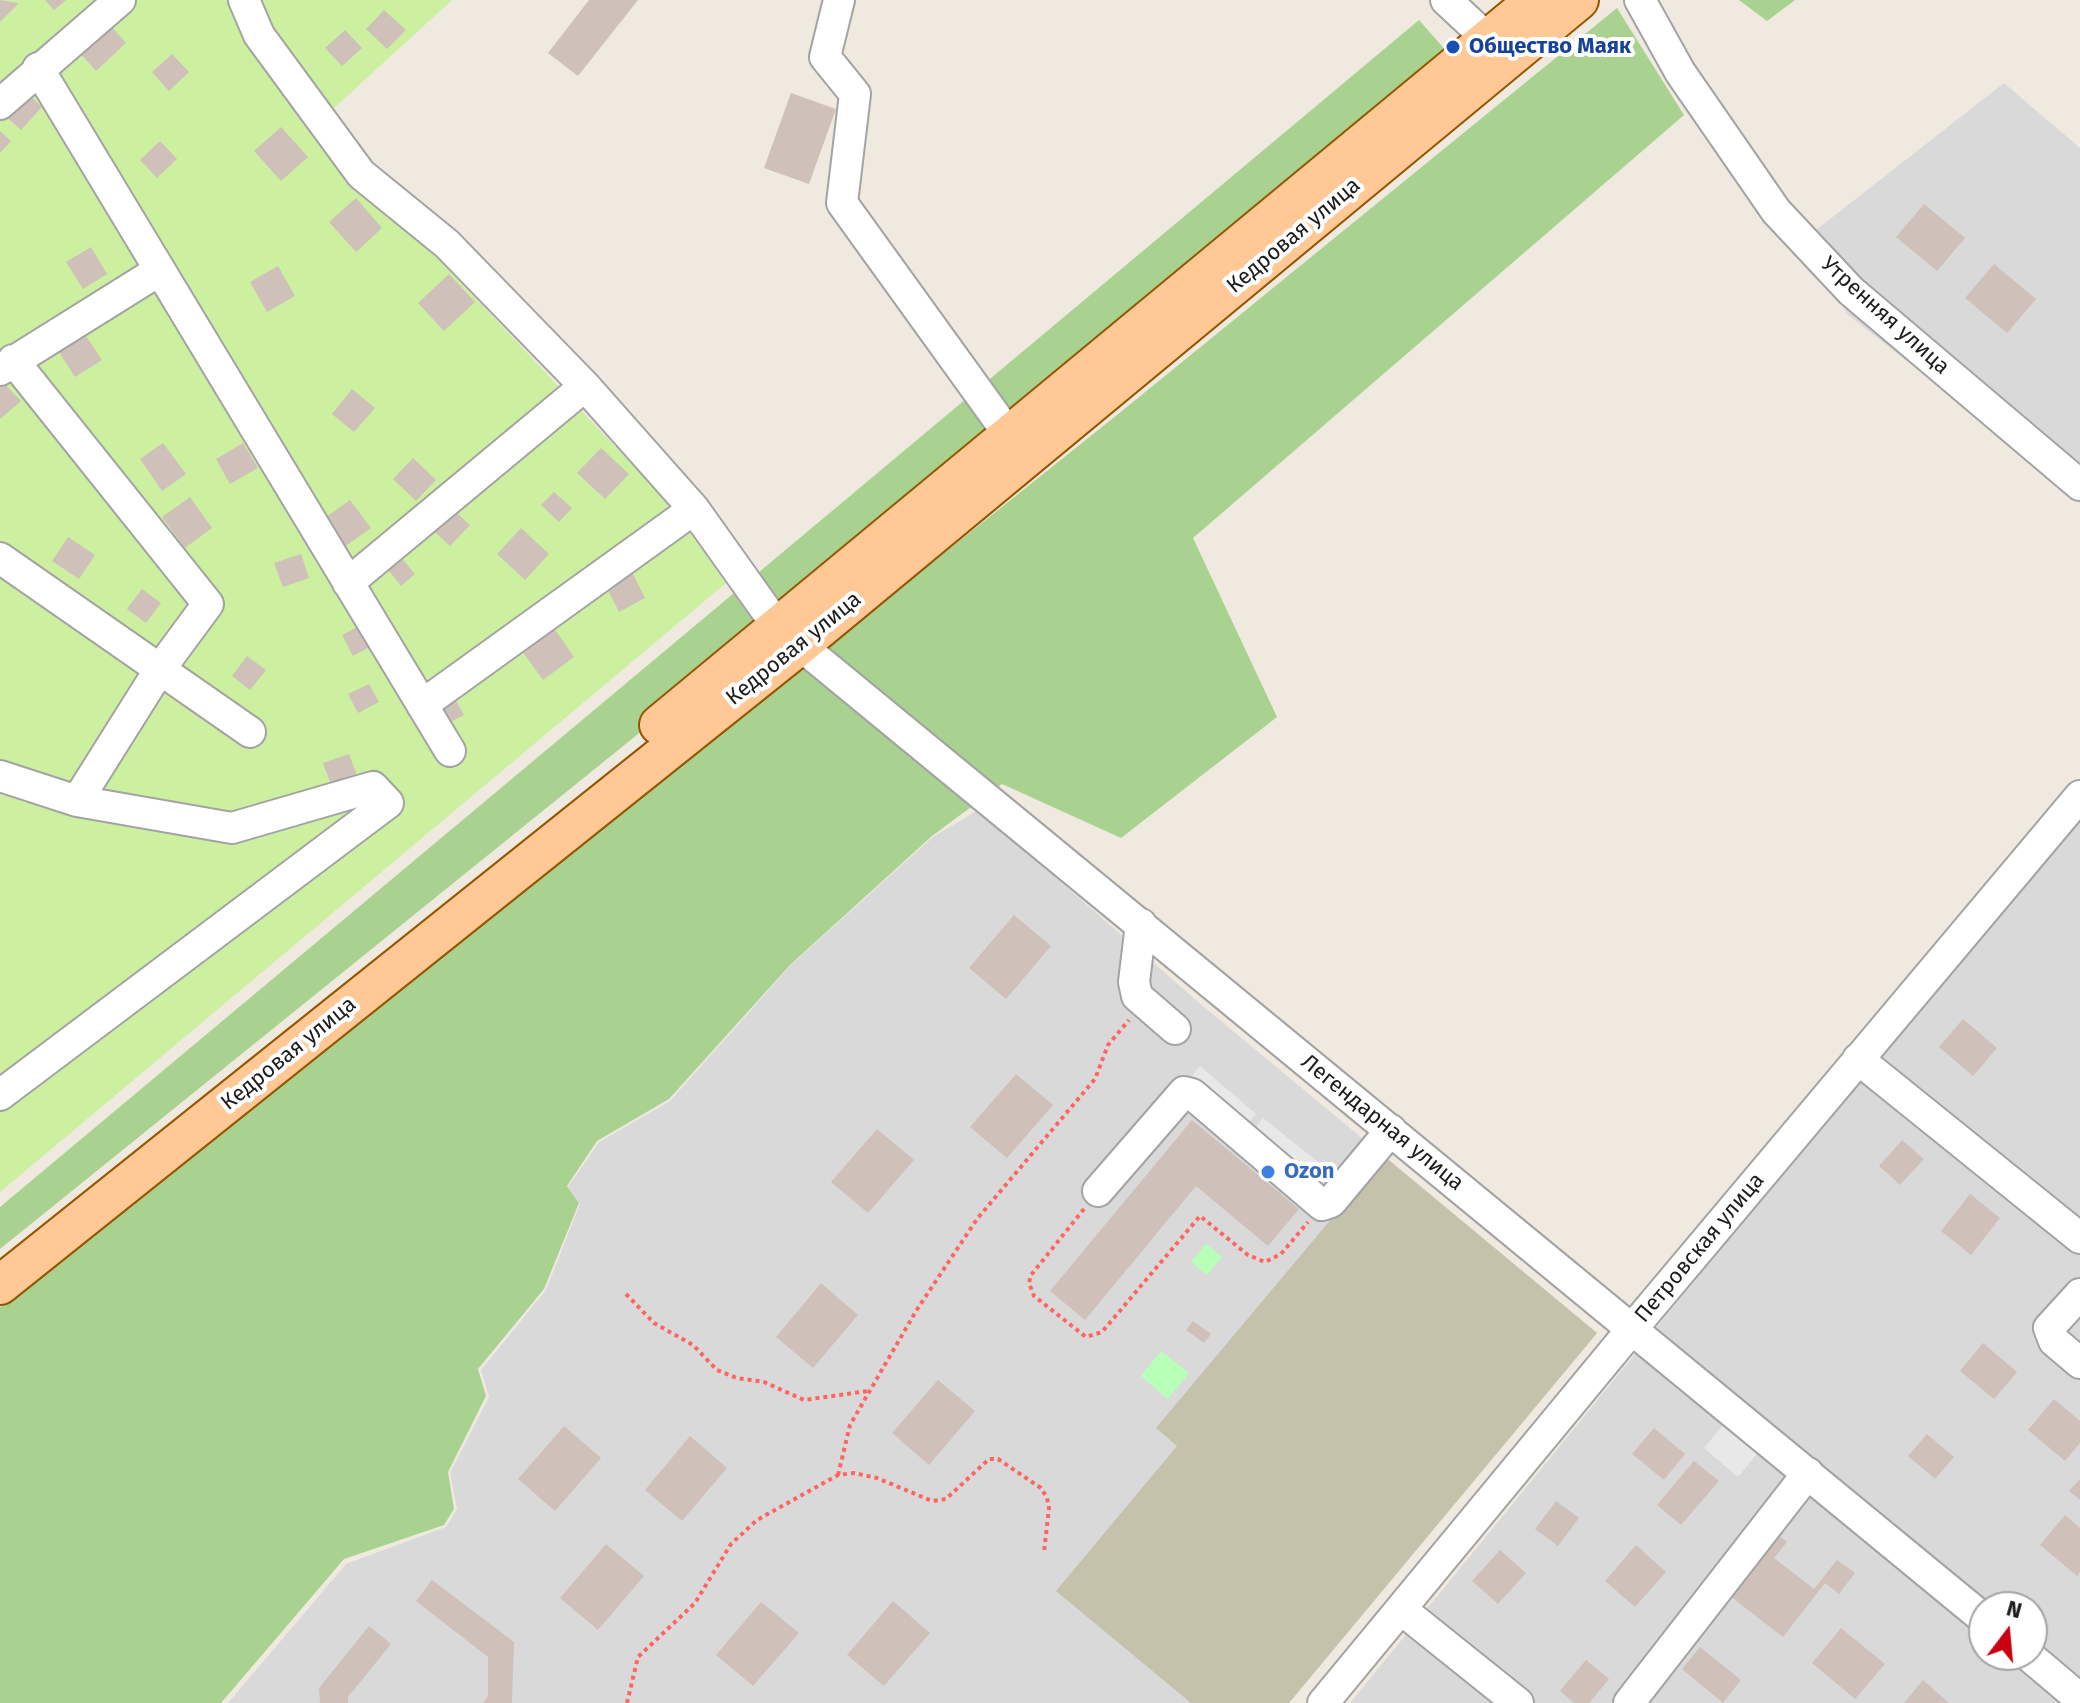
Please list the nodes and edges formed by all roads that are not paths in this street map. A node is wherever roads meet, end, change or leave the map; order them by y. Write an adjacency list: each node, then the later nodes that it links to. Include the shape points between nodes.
1 (120, 0): 9 (street)
2 (244, 0): 13 (street, Легендарная улица, via 259,35 361,174 447,244)
3 (839, 0): 14 (street, via 825,57 855,94 842,203)
4 (1535, 0): 8 (main road, Кедровая улица)
5 (1579, 0): 8 (main road, Кедровая улица)
6 (1640, 0): 15 (street, Утренняя улица, via 1680,72 1776,211 1851,291)
7 (1452, 2): 8 (street)
8 (1498, 49): 14 (main road, Кедровая улица); 19 (main road, Кедровая улица)
9 (38, 68): 10 (street); 11 (street)
10 (0, 104)
11 (160, 270): 12 (street); 18 (street)
12 (7, 365): 20 (street, via 208,604)
13 (585, 386): 16 (street, Легендарная улица); 18 (street)
14 (1010, 436): 19 (main road, Кедровая улица)
15 (2080, 485)
16 (694, 509): 19 (street, Легендарная улица); 21 (street)
17 (0, 558): 20 (street)
18 (348, 583): 21 (street)
19 (788, 637): 27 (street, Легендарная улица); 34 (main road, Кедровая улица); 35 (main road, Кедровая улица)
20 (160, 669): 22 (street); 25 (street)
21 (422, 705): 23 (street)
22 (250, 732)
23 (450, 751)
24 (0, 776): 25 (street)
25 (77, 801): 30 (street, via 232,828 373,787 388,803)
26 (2077, 806): 29 (street, Петровская улица)
27 (1141, 924): 28 (street, via 1137,996); 31 (street, Легендарная улица)
28 (1175, 1029)
29 (1858, 1059): 33 (street); 37 (street, Петровская улица)
30 (0, 1095)
31 (1391, 1130): 32 (street, via 1331,1202 1322,1205 1184,1092); 37 (street, Легендарная улица)
32 (1098, 1191)
33 (2080, 1238)
34 (0, 1257)
35 (0, 1285)
36 (2080, 1294): 38 (street, via 2049,1328 2054,1341)
37 (1632, 1329): 39 (street, Легендарная улица); 41 (street, Петровская улица)
38 (2080, 1363)
39 (1808, 1473): 40 (street, Легендарная улица); 46 (street)
40 (1968, 1606)
41 (1402, 1610): 44 (street, Петровская улица); 45 (street)
42 (2047, 1671): 43 (street)
43 (2070, 1690)
44 (1323, 1703)
45 (1518, 1703)
46 (1629, 1703)

